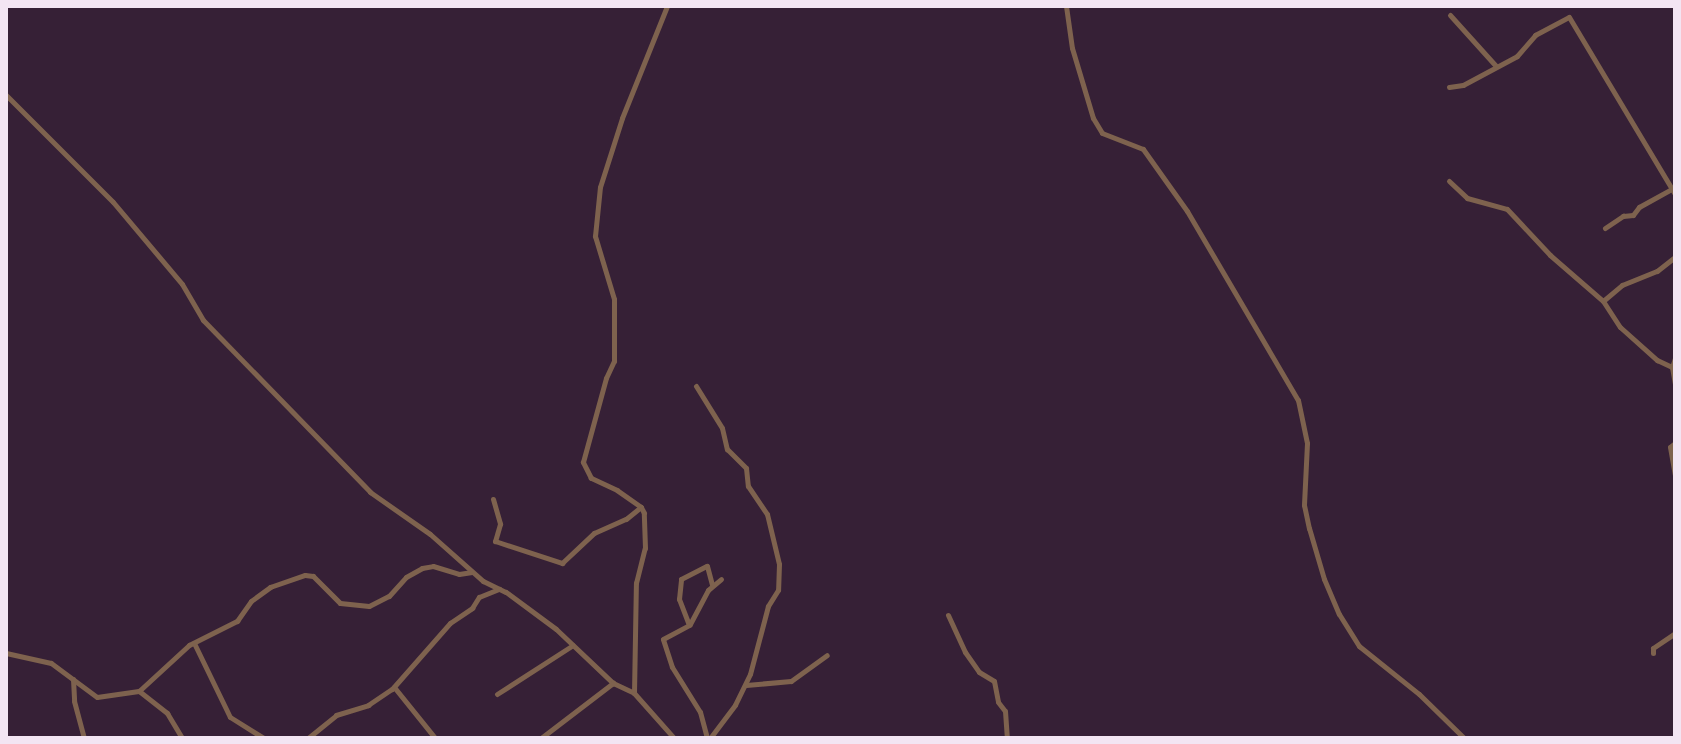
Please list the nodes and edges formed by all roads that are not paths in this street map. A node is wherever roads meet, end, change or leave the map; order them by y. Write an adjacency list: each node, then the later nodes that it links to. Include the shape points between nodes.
1 (667, 6): 19 (street, via 600,187 595,236 614,299 614,361 583,462 591,478)
2 (1066, 6): 48 (street, via 1072,48 1093,118 1102,133 1143,149 1187,211 1298,400 1307,443 1304,505 1339,614 1359,646)
3 (1450, 15): 4 (street)
4 (1496, 66): 5 (street); 8 (street, via 1517,56 1535,35 1569,17)
5 (1449, 87)
6 (6, 95): 20 (street, via 113,202 182,284 203,320 370,492)
7 (1449, 181): 11 (street, via 1467,198 1507,209)
8 (1673, 191): 9 (street)
9 (1605, 228)
10 (1675, 257): 11 (street)
11 (1603, 301): 13 (street, via 1620,327)
12 (1675, 358): 13 (street)
13 (1672, 367): 14 (street)
14 (1675, 384)
15 (696, 386): 34 (street, via 722,428 727,449 746,468 748,486 767,514 778,557 778,590 768,606)
16 (1675, 443): 17 (street, via 1670,447)
17 (1675, 475)
18 (493, 499): 19 (street, via 500,524 495,541 562,563 594,533)
19 (641, 507): 37 (street, via 645,548 636,583)
20 (473, 572): 23 (street); 27 (street, via 422,568 369,606 340,603 313,576 305,575 262,590 237,621)
21 (721, 579): 22 (street)
22 (712, 585): 25 (street); 25 (street, via 707,566 681,579 679,599)
23 (500, 589): 28 (street); 35 (street, via 479,597 450,623)
24 (948, 615): 47 (street, via 965,652 979,672 994,681 1007,720)
25 (689, 625): 46 (street, via 663,639)
26 (1675, 633): 30 (street)
27 (194, 643): 36 (street); 41 (street, via 230,717)
28 (573, 645): 33 (street); 38 (street)
29 (6, 653): 32 (street, via 51,663)
30 (1653, 653)
31 (827, 655): 34 (street, via 791,681)
32 (73, 678): 36 (street, via 97,697); 39 (street)
33 (613, 683): 37 (street); 44 (street)
34 (745, 686): 46 (street)
35 (394, 687): 42 (street, via 368,705 336,715); 43 (street)
36 (139, 691): 40 (street, via 167,713)
37 (634, 693): 45 (street)
38 (497, 694)
39 (84, 738)
40 (182, 738)
41 (264, 738)
42 (308, 738)
43 (435, 738)
44 (541, 738)
45 (674, 738)
46 (709, 738)
47 (1007, 738)
48 (1464, 738)

